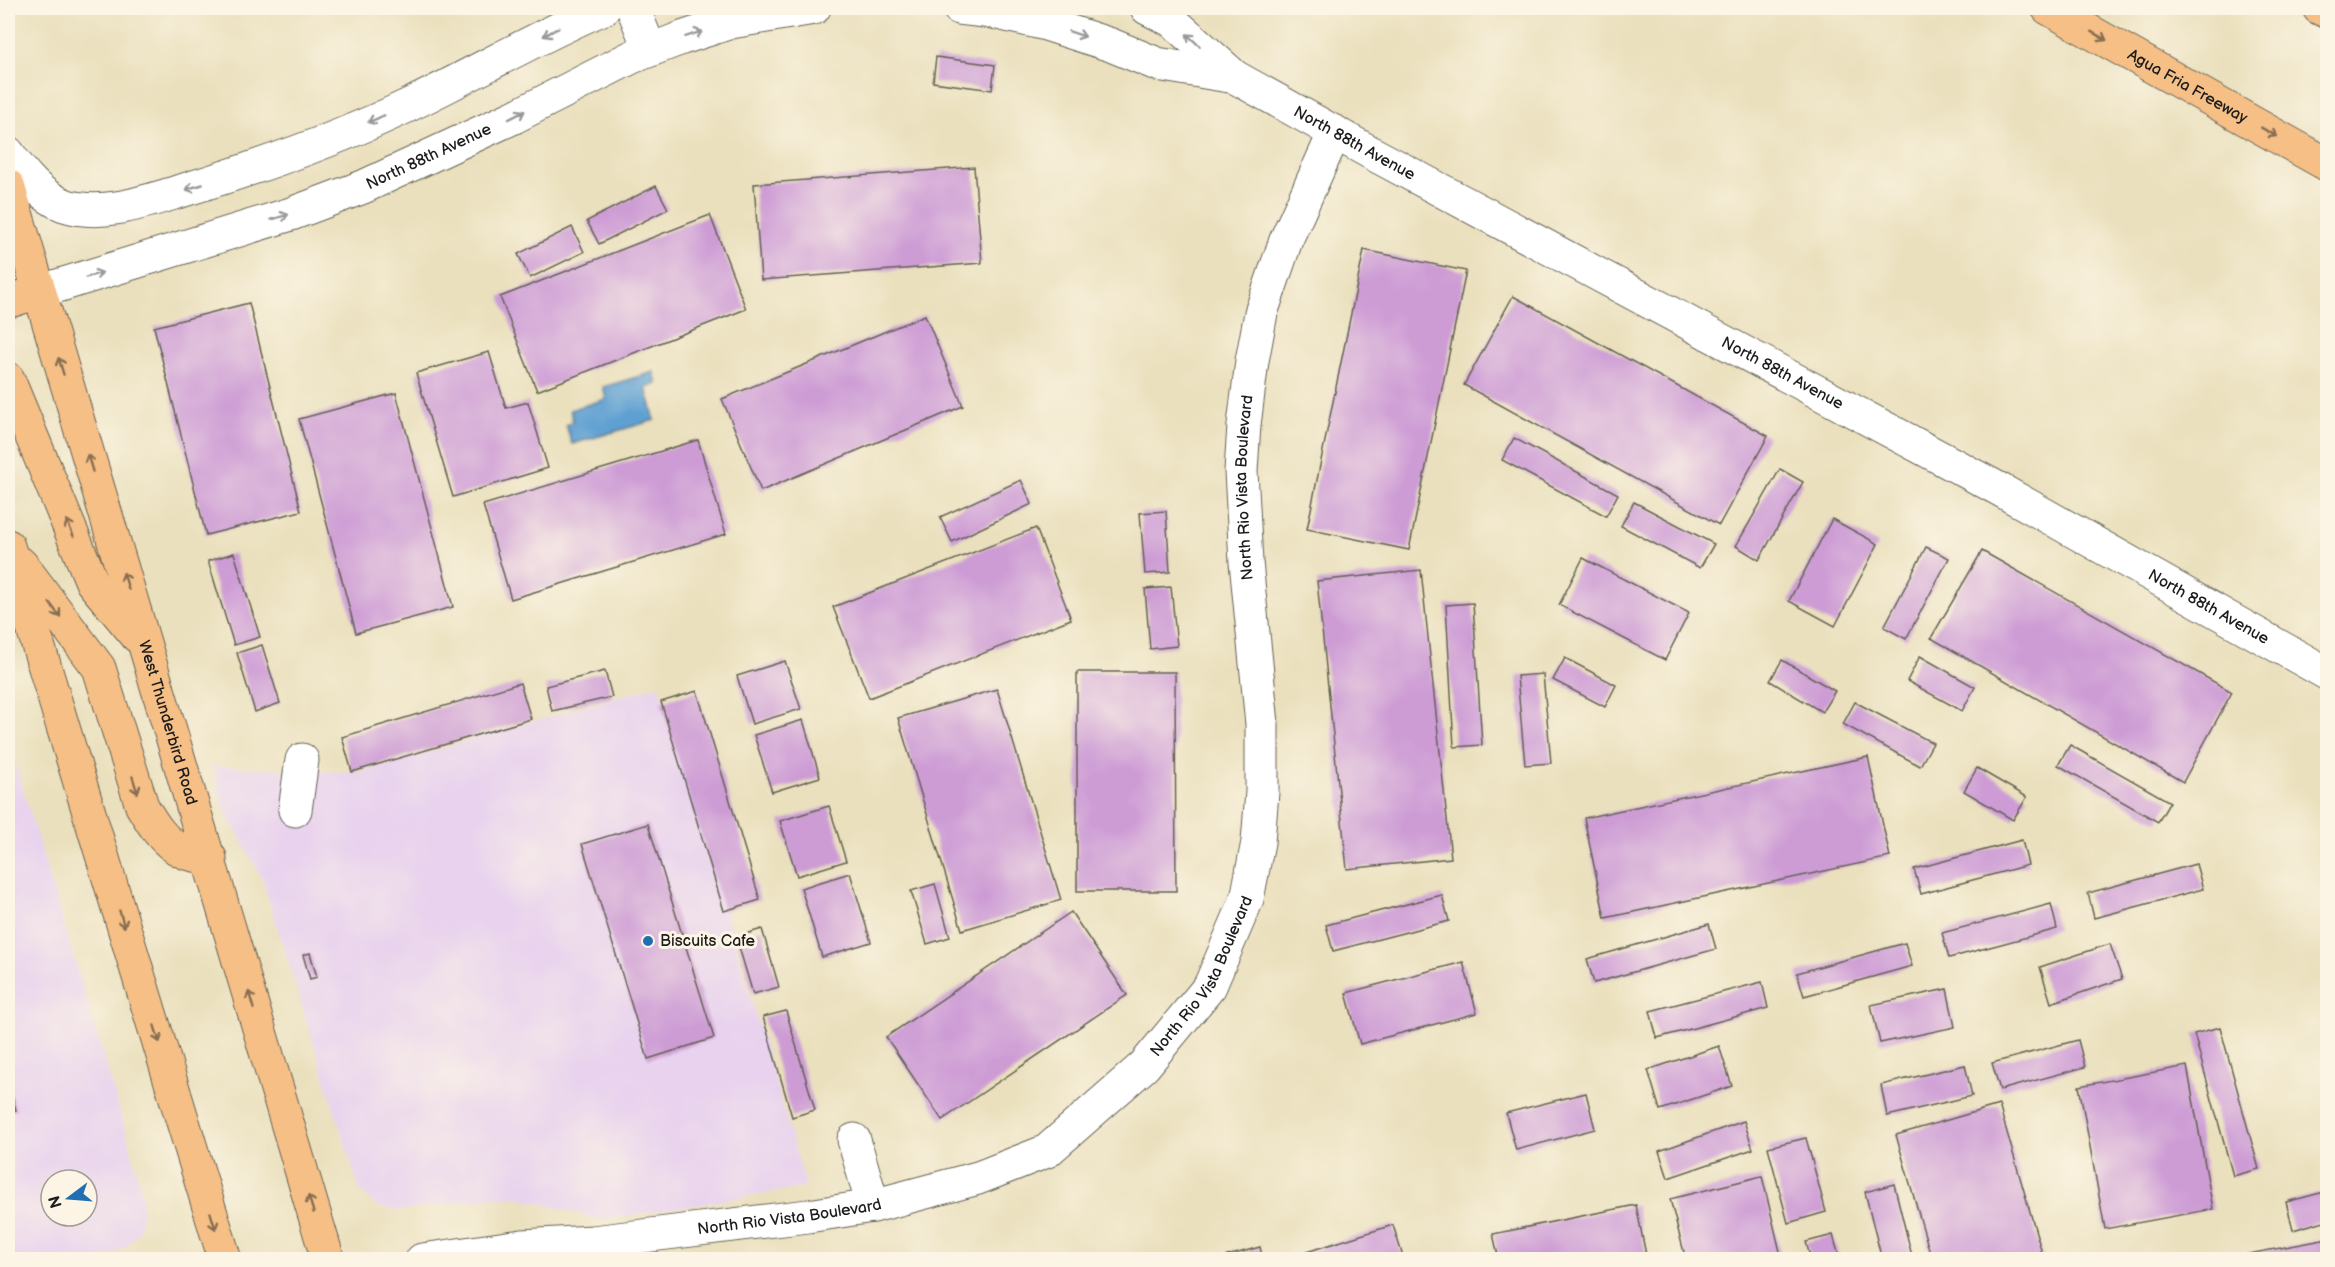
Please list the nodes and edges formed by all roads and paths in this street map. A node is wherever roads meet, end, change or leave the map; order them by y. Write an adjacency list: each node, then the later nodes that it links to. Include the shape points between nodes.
1 (604, 8): 12 (street, one-way to 12, via 340,136 229,176 122,207 87,209 63,204 24,175)
2 (633, 8): 9 (street)
3 (814, 8): 9 (street, North 88th Avenue, one-way to 3, via 731,22)
4 (959, 8): 10 (street, North 88th Avenue, one-way to 10, via 1046,24 1157,64)
5 (1147, 8): 10 (street, North 88th Avenue, one-way to 5, via 1171,20)
6 (2048, 8): 13 (main road, Agua Fria Freeway, one-way to 13)
7 (2319, 8): 8 (main road)
8 (2328, 12)
9 (650, 50): 15 (street, North 88th Avenue, one-way to 9, via 291,214 363,187)
10 (1235, 77): 11 (street, North 88th Avenue)
11 (1335, 132): 19 (street, North 88th Avenue, via 1997,488); 24 (street, North Rio Vista Boulevard, via 1286,240 1261,313 1252,361 1241,471 1262,724 1262,792 1247,899 1210,986 1144,1066 1047,1152 978,1178)
12 (8, 153)
13 (2328, 165)
14 (8, 186): 15 (main road, West Thunderbird Road)
15 (23, 296): 18 (main road, West Thunderbird Road, one-way to 15)
16 (8, 379): 18 (main road, one-way to 16, via 92,582)
17 (8, 546): 22 (main road, one-way to 22, via 99,668 141,806 153,826 182,851); 25 (main road, one-way to 25)
18 (146, 647): 22 (main road, West Thunderbird Road)
19 (2328, 674)
20 (302, 760): 21 (street)
21 (295, 810)
22 (210, 858): 26 (main road, West Thunderbird Road, one-way to 22)
23 (854, 1140): 24 (street)
24 (873, 1206): 27 (street, North Rio Vista Boulevard)
25 (225, 1260)
26 (328, 1260)
27 (422, 1260)

